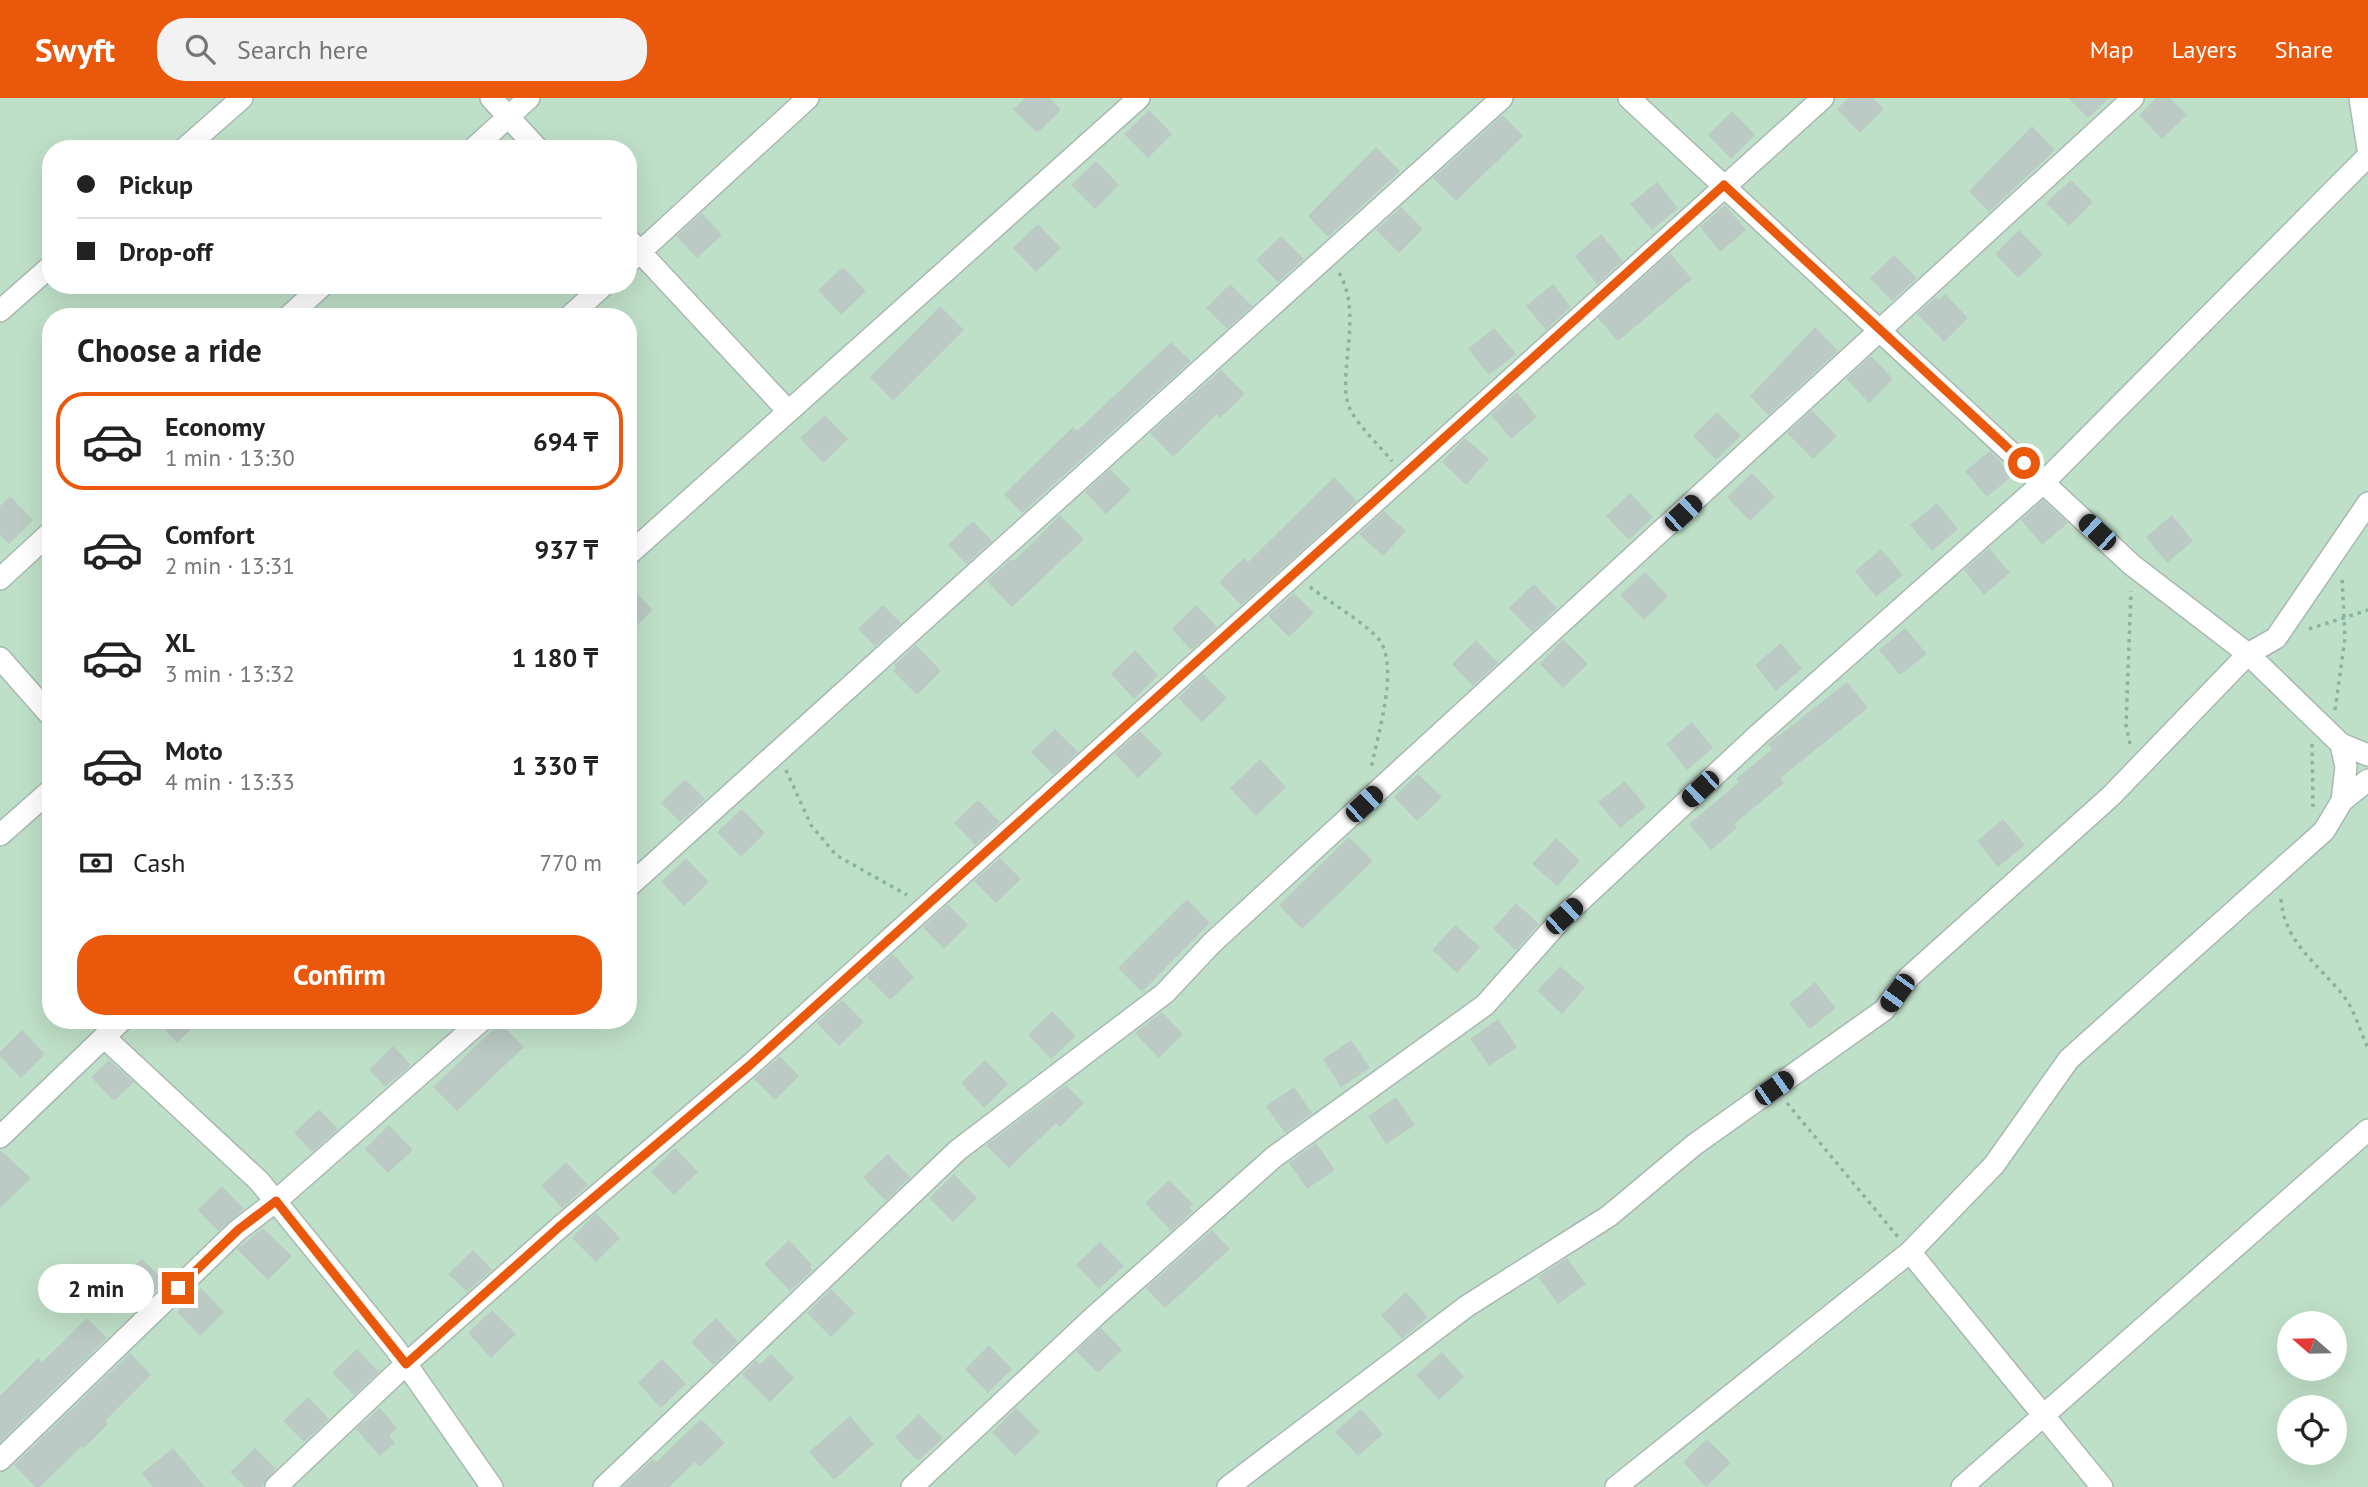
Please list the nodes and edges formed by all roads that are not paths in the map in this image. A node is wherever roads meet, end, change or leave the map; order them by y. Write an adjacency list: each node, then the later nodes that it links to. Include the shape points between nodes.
1 (242, 98): 12 (street)
2 (491, 98): 11 (street)
3 (529, 98): 11 (street)
4 (808, 98): 18 (street)
5 (1139, 98): 27 (street)
6 (1502, 98): 42 (street)
7 (1629, 98): 17 (street)
8 (1823, 98): 17 (street)
9 (2133, 98): 26 (street)
10 (2360, 98): 15 (street)
11 (507, 118): 13 (street); 14 (street)
12 (194, 140)
13 (483, 140)
14 (529, 140)
15 (2368, 149)
16 (2368, 156): 28 (street)
17 (1724, 185): 26 (street); 50 (street, via 749,1066)
18 (637, 247)
19 (637, 256): 27 (street)
20 (42, 274): 25 (street)
21 (313, 294): 23 (street)
22 (594, 294): 24 (street)
23 (298, 308)
24 (579, 308)
25 (0, 311)
26 (1882, 331): 28 (street); 55 (street, via 1212,943 1165,993 958,1150)
27 (788, 411): 31 (street)
28 (2044, 482): 33 (street, via 2132,565); 56 (street, via 1759,734 1564,916 1485,1006 1275,1157)
29 (2368, 503): 33 (street, via 2277,638)
30 (42, 540): 32 (street)
31 (637, 547)
32 (0, 579)
33 (2248, 654): 36 (street); 57 (street, via 2111,796 1909,977 1884,1010 1694,1144 1609,1216 1467,1306)
34 (0, 658): 35 (street)
35 (42, 706)
36 (2337, 740): 37 (street); 40 (street, via 2346,767)
37 (2368, 755)
38 (2368, 780): 40 (street)
39 (42, 798): 41 (street)
40 (2342, 801): 49 (street, via 2324,831 2070,1059 1994,1165)
41 (0, 835)
42 (637, 879)
43 (112, 1029): 45 (street)
44 (472, 1029): 48 (street)
45 (104, 1037): 47 (street); 48 (street)
46 (2368, 1130): 51 (street)
47 (0, 1137)
48 (276, 1201): 50 (street); 52 (street, via 238,1230)
49 (1910, 1252): 51 (street); 58 (street)
50 (406, 1364): 53 (street); 54 (street)
51 (2042, 1416): 59 (street); 60 (street)
52 (0, 1460)
53 (276, 1487)
54 (492, 1487)
55 (604, 1487)
56 (912, 1487)
57 (1228, 1487)
58 (1616, 1487)
59 (1962, 1487)
60 (2102, 1487)

